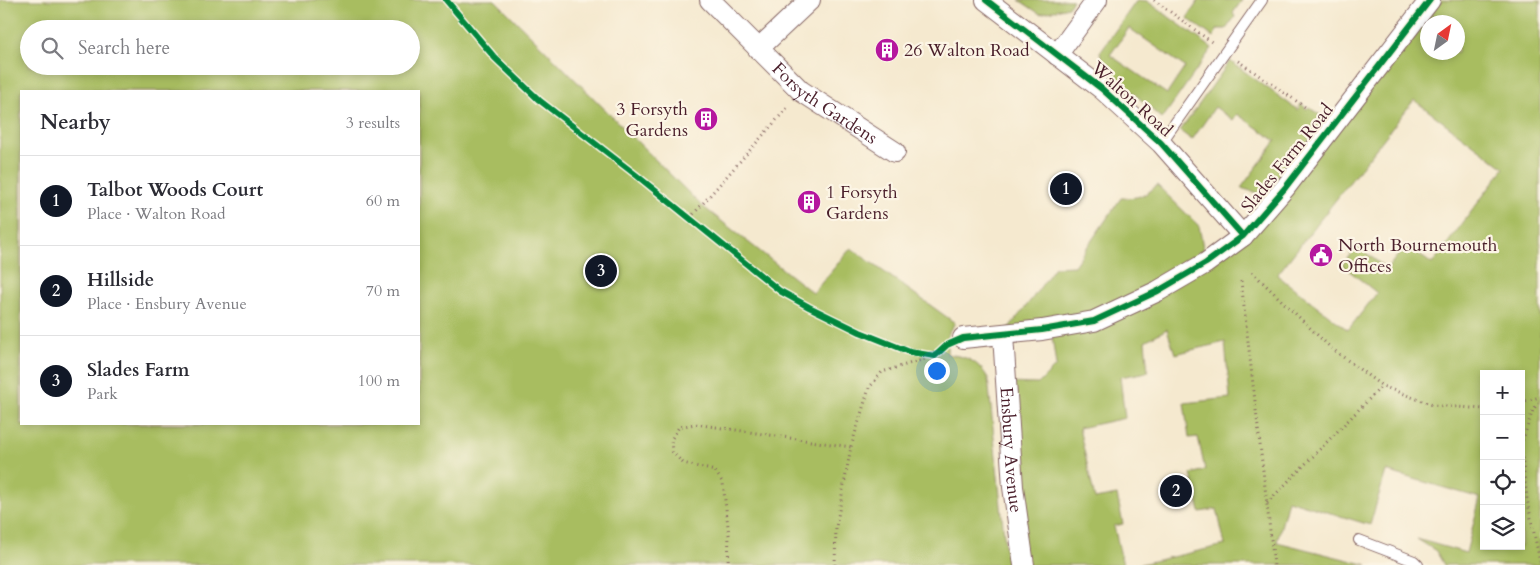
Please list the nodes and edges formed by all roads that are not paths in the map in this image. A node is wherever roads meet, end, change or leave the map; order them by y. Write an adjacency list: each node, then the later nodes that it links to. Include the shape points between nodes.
1 (710, 0): 7 (street, Forsyth Gardens)
2 (810, 0): 7 (street, Forsyth Gardens)
3 (986, 0): 8 (street, Walton Road)
4 (1098, 0): 8 (street)
5 (1262, 0): 9 (lane)
6 (1430, 0): 11 (street, Slades Farm Road, via 1285,188)
7 (758, 49): 10 (street, Forsyth Gardens, via 801,91)
8 (1057, 55): 9 (street, Walton Road, via 1102,89)
9 (1161, 143): 11 (street, Walton Road)
10 (895, 152)
11 (1243, 236): 12 (street, Slades Farm Road, via 1206,263 1158,291 1094,322)
12 (1003, 335): 13 (street, Slades Farm Road); 15 (street, Ensbury Avenue, via 1013,487)
13 (963, 338)
14 (1358, 540): 16 (lane)
15 (1024, 565)
16 (1418, 565)

